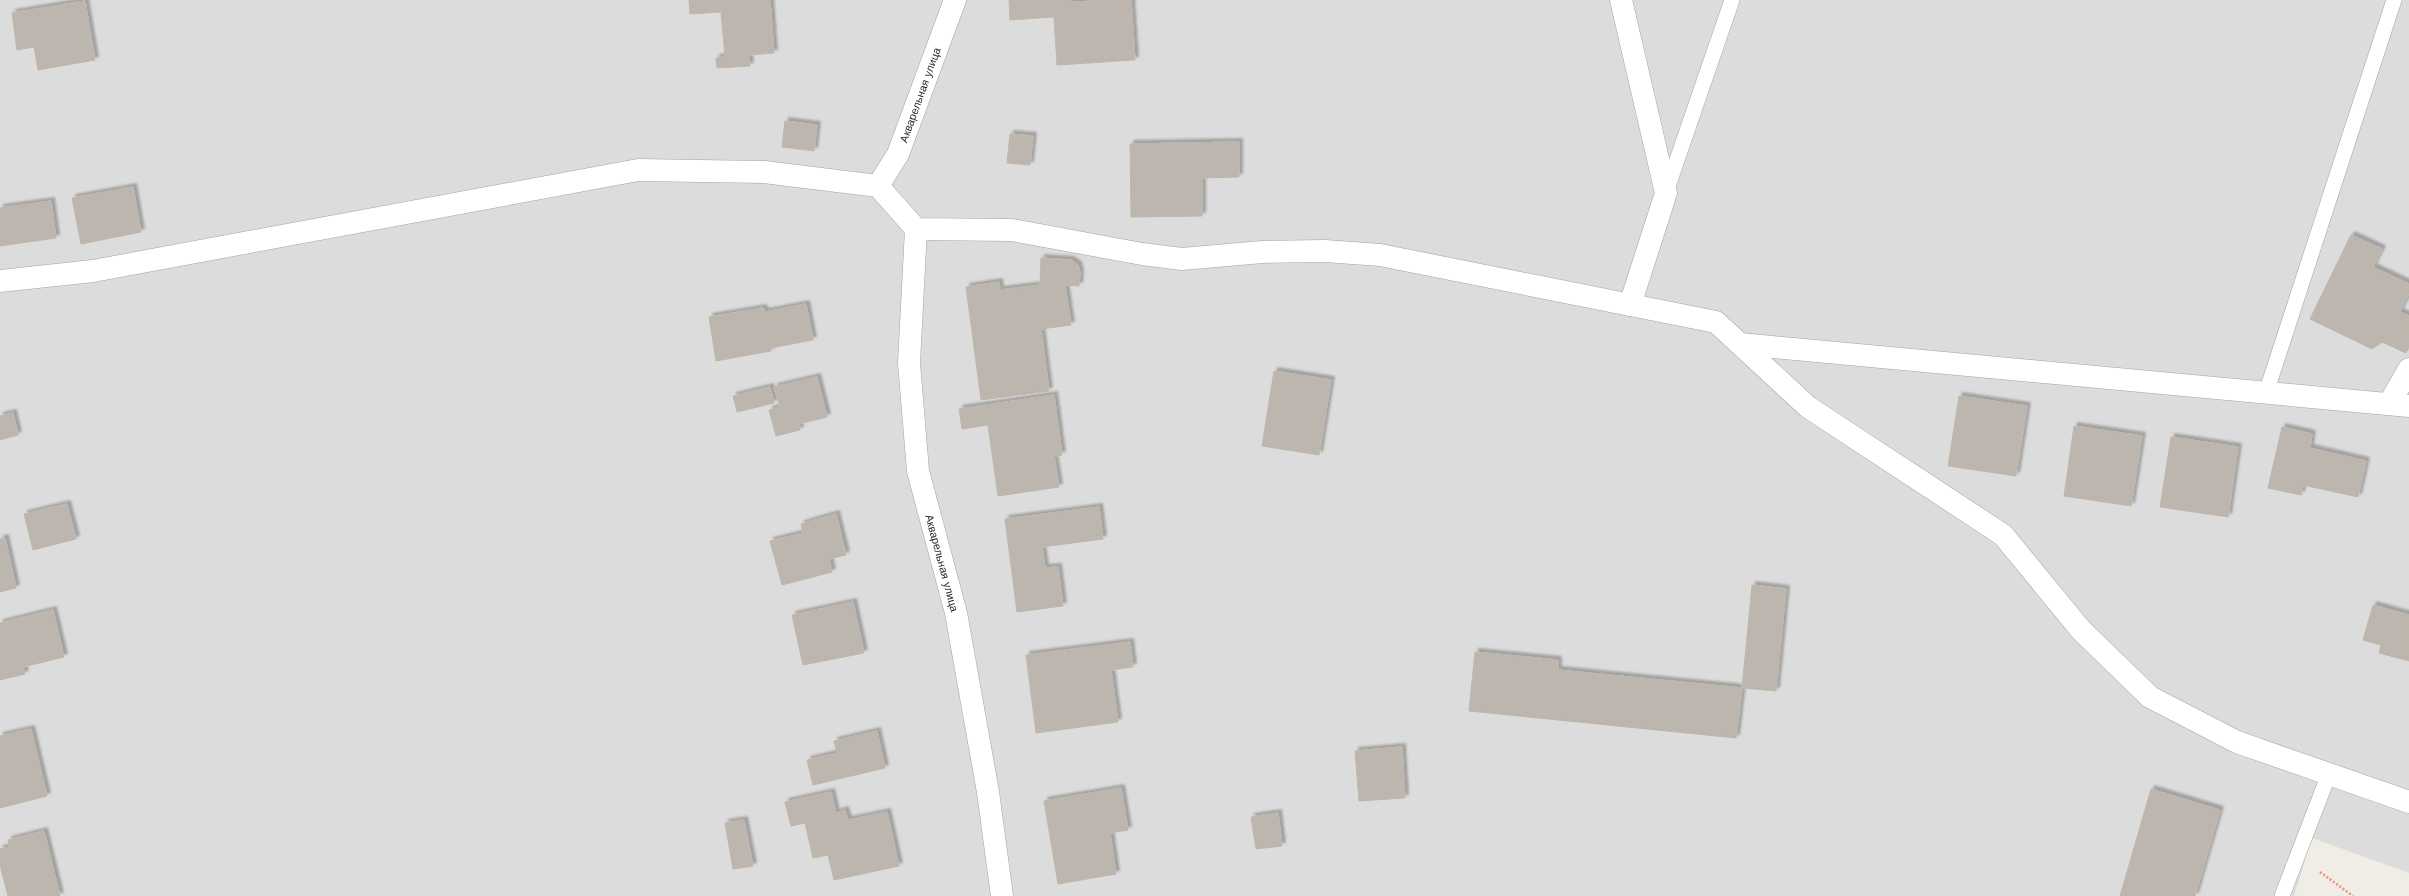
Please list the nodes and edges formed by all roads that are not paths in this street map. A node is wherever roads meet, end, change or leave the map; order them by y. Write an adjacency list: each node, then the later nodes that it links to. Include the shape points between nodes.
1 (955, 0): 5 (street, Акварельная улица, via 898,154)
2 (1621, 0): 6 (street)
3 (1732, 0): 6 (lane)
4 (2394, 0): 12 (lane)
5 (878, 186): 7 (street); 8 (street, via 764,172 638,170 94,272)
6 (1666, 193): 9 (street)
7 (916, 229): 9 (street, via 1012,230 1182,259 1262,252 1325,251 1380,255); 16 (street, Акварельная улица, via 910,363 918,471 956,613 988,792)
8 (0, 281)
9 (1630, 304): 10 (street, via 1716,322)
10 (1740, 344): 12 (street); 14 (street, via 1808,407 2003,535 2081,630 2150,697 2237,742)
11 (2409, 369): 13 (street)
12 (2266, 393): 13 (street)
13 (2399, 405)
14 (2329, 774): 15 (street); 17 (lane)
15 (2409, 802)
16 (1002, 896)
17 (2282, 896)

